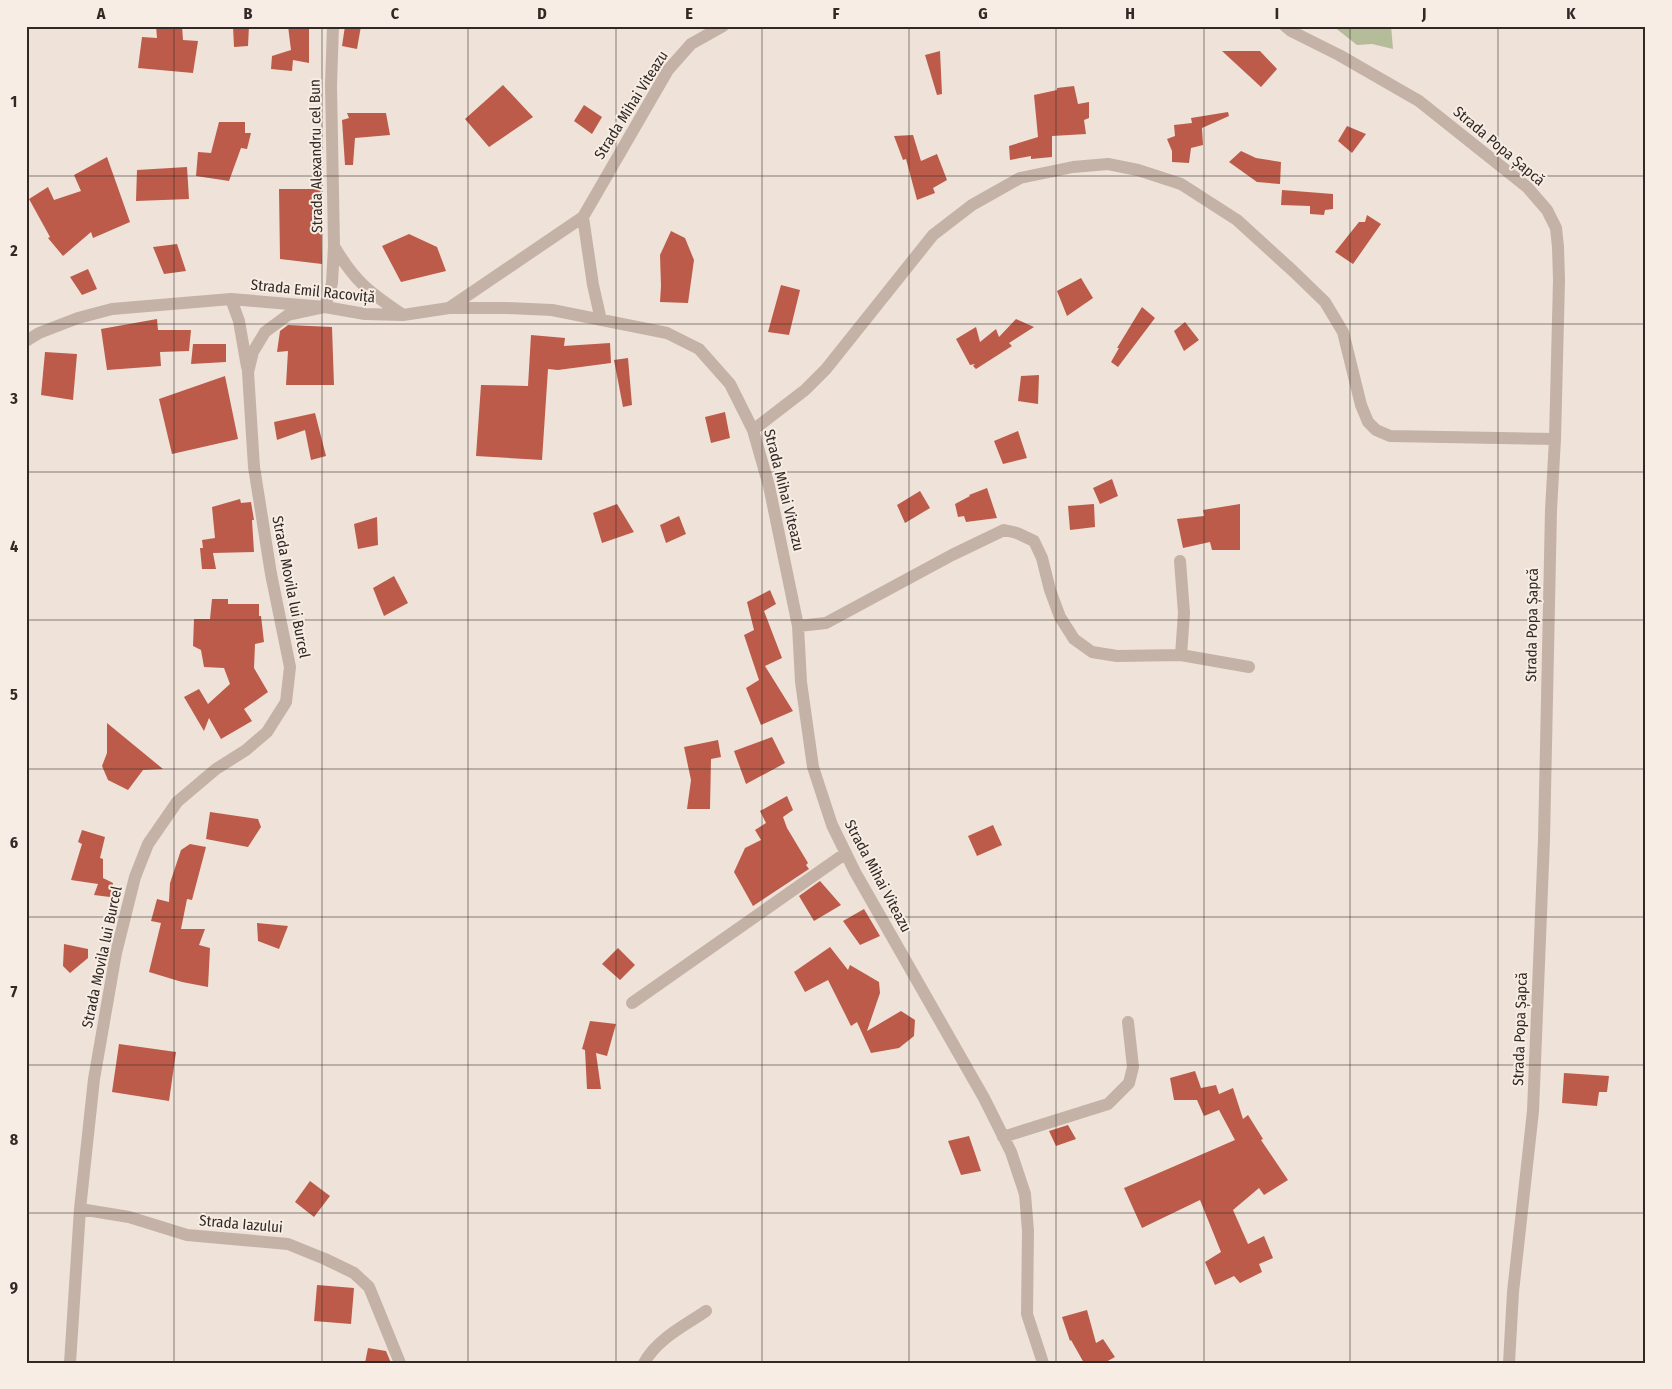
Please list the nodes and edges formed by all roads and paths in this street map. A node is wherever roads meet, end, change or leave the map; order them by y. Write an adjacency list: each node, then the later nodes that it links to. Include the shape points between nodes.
1 (333, 26): 5 (street, Strada Alexandru cel Bun)
2 (724, 26): 4 (street, Strada Mihai Viteazu, via 691,44 668,70)
3 (1285, 26): 14 (street, Strada Popa Șapcă, via 1419,101 1527,187 1547,210 1556,228 1558,247)
4 (583, 217): 8 (street); 10 (street)
5 (334, 246): 7 (street, via 332,282); 9 (street, Strada Alexandru cel Bun, via 363,286)
6 (230, 299): 7 (street, Strada Emil Racoviță); 11 (street, Strada Emil Racoviță, via 112,309 78,318); 12 (street, via 239,321)
7 (325, 307): 9 (street, Strada Emil Racoviță, via 365,314); 12 (street, Strada Movila lui Burcel, via 288,315 265,332 253,352)
8 (449, 308): 9 (street, Strada Emil Racoviță); 10 (street, Strada Emil Racoviță, via 552,310)
9 (403, 315)
10 (601, 320): 13 (street, Strada Mihai Viteazu, via 667,333 699,349 730,384)
11 (26, 341)
12 (248, 372): 23 (street, Strada Movila lui Burcel, via 255,476 290,667 286,702 267,732 246,750 216,768 177,802 148,844 116,953 94,1079)
13 (753, 430): 14 (street, via 805,390 826,369 933,235 972,205 1020,178 1073,167 1108,164 1181,184 1237,220 1325,302 1343,332 1361,405 1368,422 1376,430 1390,436); 16 (street, Strada Mihai Viteazu, via 769,486)
14 (1555, 439): 29 (street, Strada Popa Șapcă, via 1533,1111 1513,1292)
15 (1180, 561): 17 (street, via 1184,613)
16 (798, 626): 17 (street, via 826,623 1004,530 1034,541 1060,618 1074,639 1092,652 1116,656); 19 (street, Strada Mihai Viteazu, via 801,682 813,767 832,825)
17 (1181, 655): 18 (street)
18 (1249, 667)
19 (846, 853): 20 (street); 22 (street, Strada Mihai Viteazu)
20 (632, 1003)
21 (1128, 1022): 22 (street, via 1133,1067 1129,1083 1108,1104)
22 (1004, 1137): 28 (street, Strada Mihai Viteazu, via 1025,1194 1027,1314)
23 (80, 1209): 25 (street, Strada Movila lui Burcel); 26 (street, Strada Iazului, via 129,1217 187,1235 288,1244 325,1259 354,1273 369,1287)
24 (706, 1312): 27 (street, via 662,1342)
25 (70, 1363)
26 (400, 1363)
27 (644, 1363)
28 (1043, 1363)
29 (1509, 1363)

